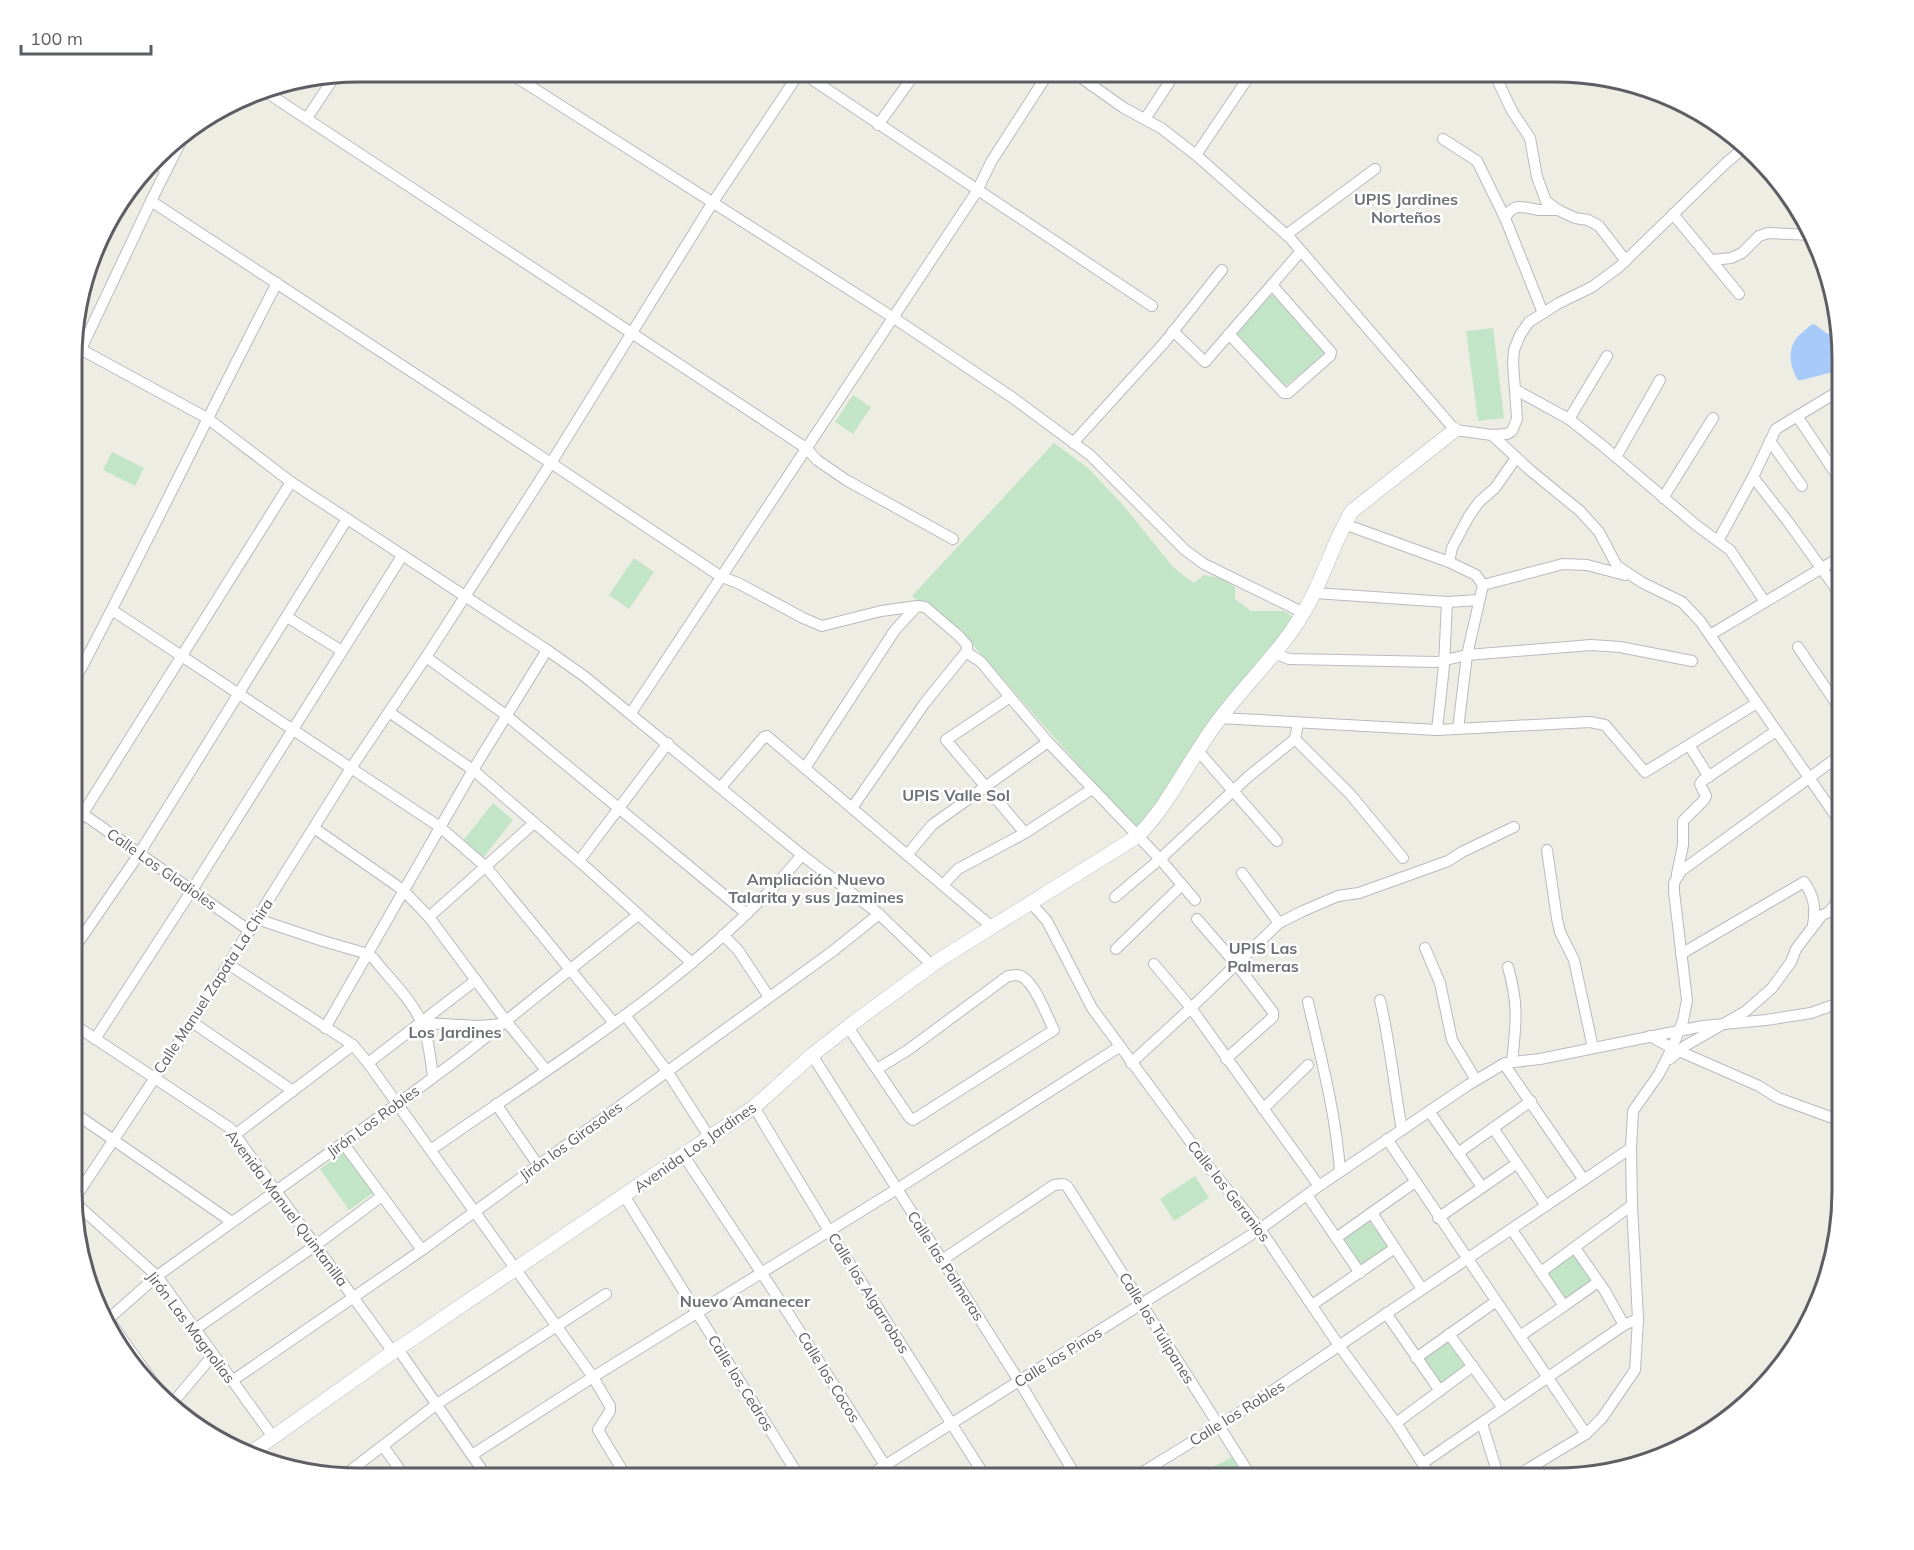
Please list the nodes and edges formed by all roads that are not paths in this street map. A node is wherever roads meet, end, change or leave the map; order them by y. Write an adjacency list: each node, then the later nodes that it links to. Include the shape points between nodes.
1 (525, 83): 26 (street)
2 (793, 83): 26 (street, Calle Manuel Zapata La Chira)
3 (816, 83): 16 (street)
4 (908, 83): 16 (street)
5 (1042, 83): 24 (street)
6 (1088, 83): 12 (street)
7 (1094, 83): 12 (street)
8 (1169, 83): 15 (street)
9 (1245, 83): 20 (street)
10 (1498, 83): 27 (street, via 1530,138 1546,201)
11 (329, 84): 14 (street)
12 (1092, 86): 15 (street)
13 (273, 96): 14 (street)
14 (307, 118): 43 (street)
15 (1145, 119): 20 (street)
16 (878, 125): 24 (street)
17 (1443, 139): 29 (street, via 1477,161)
18 (176, 152): 23 (street)
19 (1738, 152): 28 (street)
20 (1196, 155): 31 (street)
21 (161, 167): 23 (street)
22 (1376, 169): 31 (street)
23 (167, 170): 25 (street)
24 (977, 191): 39 (street); 41 (street)
25 (151, 201): 36 (street); 45 (street)
26 (713, 202): 41 (street); 43 (street, Calle Manuel Zapata La Chira)
27 (1558, 210): 29 (street, via 1514,207); 34 (street, via 1599,226)
28 (1673, 214): 33 (street); 34 (street)
29 (1505, 218): 40 (street)
30 (1802, 234): 33 (street, via 1768,233 1759,236 1742,254)
31 (1286, 235): 32 (street)
32 (1301, 251): 37 (street); 55 (street)
33 (1713, 260): 38 (street)
34 (1626, 261): 40 (street, via 1592,287)
35 (1222, 270): 42 (street)
36 (277, 283): 52 (street); 62 (street)
37 (1272, 285): 44 (street); 44 (street, via 1331,352 1330,356 1284,393)
38 (1739, 294)
39 (1152, 306)
40 (1543, 313): 49 (street, via 1529,322 1514,350)
41 (894, 318): 58 (street); 59 (street)
42 (1173, 331): 44 (street, via 1205,362); 58 (street)
43 (632, 334): 59 (street); 62 (street, Calle Manuel Zapata La Chira)
44 (1229, 334)
45 (83, 349)
46 (82, 350): 52 (street)
47 (1607, 356): 54 (street)
48 (1660, 380): 60 (street)
49 (1516, 390): 54 (street); 56 (street, via 1515,426 1508,434)
50 (1832, 395): 51 (street)
51 (1797, 416): 57 (street, via 1776,429); 63 (street)
52 (207, 418): 65 (street); 86 (street)
53 (1713, 418): 67 (street)
54 (1569, 419): 60 (street)
55 (1455, 430): 56 (street); 69 (street, Avenida Los Jardines, via 1363,502)
56 (1492, 435): 61 (street)
57 (1770, 441): 64 (street); 66 (street)
58 (1073, 443): 87 (street, via 1204,564)
59 (806, 448): 70 (street, via 846,480); 76 (street)
60 (1616, 457): 67 (street)
61 (1516, 458): 73 (street, via 1469,516); 78 (street, via 1580,511 1599,532 1617,566)
62 (551, 463): 76 (street); 81 (street, Calle Manuel Zapata La Chira)
63 (1832, 468)
64 (1753, 477): 71 (street); 75 (street)
65 (291, 482): 68 (street); 96 (street)
66 (1802, 486)
67 (1663, 498): 71 (street)
68 (347, 519): 72 (street); 88 (street)
69 (1344, 524): 73 (street); 80 (street, Avenida Los Jardines)
70 (953, 539)
71 (1718, 541): 84 (street, via 1730,550)
72 (402, 556): 81 (street); 92 (street)
73 (1449, 562): 79 (street, via 1476,575)
74 (1832, 563): 75 (street)
75 (1823, 569): 77 (street); 84 (street)
76 (720, 576): 85 (street, via 822,626); 106 (street)
77 (1832, 582)
78 (1643, 583): 79 (street, via 1618,572 1571,563); 89 (street, via 1682,602)
79 (1483, 585): 82 (street)
80 (1315, 593): 83 (street); 87 (street, Avenida Los Jardines)
81 (464, 595): 91 (street); 97 (street, Calle Manuel Zapata La Chira)
82 (1479, 600): 83 (street); 95 (street)
83 (1447, 602): 98 (street)
84 (1765, 602): 89 (street)
85 (917, 606): 93 (street, via 925,607 959,636 967,645); 121 (street, via 895,630)
86 (112, 610): 96 (street); 100 (street)
87 (1304, 613): 94 (street, Avenida Los Jardines)
88 (287, 617): 92 (street); 101 (street)
89 (1710, 635): 104 (street)
90 (1798, 647): 103 (street)
91 (547, 650): 106 (street); 107 (street)
92 (342, 651): 110 (street)
93 (967, 653): 102 (street, via 981,662); 130 (street, via 924,704)
94 (1276, 654): 98 (street, via 1289,659); 108 (street, Avenida Los Jardines)
95 (1467, 655): 98 (street); 99 (street, via 1608,646); 111 (street)
96 (182, 656): 101 (street); 132 (street)
97 (426, 657): 105 (street, Calle Manuel Zapata La Chira); 107 (street)
98 (1444, 660): 112 (street)
99 (1692, 661)
100 (82, 667)
101 (239, 694): 110 (street); 141 (street)
102 (1010, 697): 115 (street); 126 (street, via 946,740)
103 (1832, 697)
104 (1757, 703): 113 (street); 117 (street)
105 (389, 712): 120 (street, Calle Manuel Zapata La Chira); 122 (street)
106 (631, 713): 116 (street)
107 (507, 716): 122 (street); 129 (street)
108 (1220, 718): 109 (street); 118 (street, Avenida Los Jardines)
109 (1298, 723): 112 (street); 114 (street)
110 (292, 729): 120 (street); 152 (street)
111 (1458, 729): 112 (street); 117 (street, via 1567,722 1605,725 1646,772)
112 (1437, 730)
113 (1776, 731): 123 (street); 124 (street)
114 (1295, 739): 128 (street); 144 (street, via 1375,822)
115 (1048, 742): 126 (street); 127 (street)
116 (668, 743): 125 (street); 129 (street)
117 (1689, 745): 124 (street)
118 (1199, 752): 128 (street); 138 (street, Avenida Los Jardines, via 1162,809)
119 (1832, 760): 123 (street)
120 (351, 768): 135 (street); 136 (street, Calle Manuel Zapata La Chira)
121 (805, 768): 125 (street, via 767,736); 130 (street)
122 (473, 770): 133 (street); 135 (street)
123 (1808, 776): 131 (street); 149 (street)
124 (1709, 777): 149 (street, via 1700,784 1704,800 1683,821)
125 (721, 787): 142 (street)
126 (985, 787): 137 (street); 143 (street, via 932,825)
127 (1092, 789): 137 (street); 138 (street)
128 (1234, 791): 139 (street); 145 (street)
129 (618, 808): 146 (street); 158 (street)
130 (852, 808): 143 (street)
131 (1832, 811)
132 (83, 814): 141 (street, Calle Los Gladioles)
133 (534, 823): 146 (street); 147 (street)
134 (1514, 826): 164 (street, via 1448,861 1359,893 1338,896)
135 (440, 827): 147 (street); 153 (street)
136 (314, 828): 153 (street); 162 (street, Calle Manuel Zapata La Chira)
137 (1025, 833): 150 (street, via 958,869)
138 (1138, 836): 145 (street); 156 (street, Avenida Los Jardines)
139 (1277, 841)
140 (1547, 850): 201 (street, via 1560,932 1574,960)
141 (139, 854): 152 (street, Calle Los Gladioles); 169 (street)
142 (802, 855): 158 (street); 159 (street)
143 (907, 855): 150 (street)
144 (1402, 858)
145 (1160, 859): 151 (street); 154 (street)
146 (579, 861): 160 (street)
147 (486, 867): 161 (street); 180 (street)
148 (1242, 873): 164 (street)
149 (1676, 877): 173 (street)
150 (943, 885): 165 (street)
151 (1182, 885): 155 (street); 171 (street)
152 (192, 890): 167 (street, Calle Los Gladioles); 198 (street)
153 (403, 890): 161 (street); 172 (street)
154 (1114, 897)
155 (1195, 900)
156 (1030, 903): 165 (street, Avenida Los Jardines); 200 (street, Calle los Geranios, via 1047,921 1092,1008)
157 (1832, 908): 166 (street)
158 (747, 914): 168 (street)
159 (879, 914): 178 (street); 182 (street, Jirón los Girasoles)
160 (638, 915): 174 (street); 180 (street, Jirón Los Robles)
161 (429, 917): 181 (street)
162 (257, 919): 167 (street, Calle Manuel Zapata La Chira); 172 (street)
163 (1197, 919): 177 (street)
164 (1280, 923): 177 (street)
165 (992, 927): 178 (street, Avenida Los Jardines)
166 (1813, 927): 173 (street, via 1815,905 1804,882); 192 (street, via 1772,988 1746,1011)
167 (250, 931): 175 (street, Calle Manuel Zapata La Chira)
168 (723, 935): 174 (street); 182 (street)
169 (82, 937)
170 (1425, 948): 214 (street, via 1440,983 1452,1040)
171 (1116, 949)
172 (368, 954): 190 (street); 194 (street)
173 (1681, 954): 196 (street, via 1687,1000)
174 (692, 963): 187 (street)
175 (228, 964): 188 (street, Calle Manuel Zapata La Chira); 194 (street)
176 (1154, 964): 186 (street)
177 (1236, 964): 186 (street); 204 (street, via 1273,1017)
178 (932, 965): 193 (street, Avenida Los Jardines)
179 (1508, 966): 207 (street, via 1517,1005)
180 (570, 970): 189 (street, Jirón Los Robles); 191 (street)
181 (476, 980): 189 (street); 190 (street)
182 (770, 997): 211 (street, Jirón los Girasoles)
183 (1380, 999): 225 (street)
184 (1308, 1002): 237 (street, via 1329,1093)
185 (1832, 1006): 192 (street, via 1811,1013)
186 (1191, 1008): 204 (street); 206 (street)
187 (625, 1015): 191 (street); 211 (street)
188 (192, 1022): 213 (street, Calle Manuel Zapata La Chira); 215 (street)
189 (504, 1022): 190 (street, via 479,1026); 210 (street); 212 (street, Jirón Los Robles)
190 (422, 1023): 205 (street); 212 (street)
191 (614, 1023): 210 (street)
192 (1723, 1023): 196 (street); 202 (street)
193 (848, 1027): 203 (street, Avenida Los Jardines); 209 (street)
194 (325, 1028): 199 (street)
195 (82, 1030): 198 (street, Avenida Manuel Quintanilla)
196 (1679, 1031): 197 (street); 202 (street)
197 (1650, 1036): 201 (street); 202 (street)
198 (95, 1039): 213 (street, Avenida Manuel Quintanilla)
199 (353, 1045): 205 (street); 215 (street)
200 (1119, 1047): 206 (street, Calle los Geranios); 243 (street)
201 (1593, 1048): 207 (street)
202 (1675, 1050): 223 (street, via 1787,1102); 231 (street, via 1633,1111)
203 (812, 1055): 219 (street, Avenida Los Jardines); 243 (street, Calle las Palmeras)
204 (1226, 1059): 220 (street)
205 (368, 1063): 217 (street)
206 (1131, 1063): 257 (street, Calle los Geranios)
207 (1508, 1063): 214 (street, Calle los Pinos); 216 (street)
208 (1308, 1065): 220 (street)
209 (877, 1069): 209 (street, via 913,1120 1054,1030 1026,979 1008,976)
210 (546, 1070): 218 (street)
211 (667, 1071): 227 (street); 236 (street, Jirón los Girasoles)
212 (433, 1076): 217 (street, Jirón Los Robles)
213 (154, 1077): 226 (street, Avenida Manuel Quintanilla); 228 (street, Calle Manuel Zapata La Chira)
214 (1476, 1080): 221 (street, Calle los Pinos)
215 (293, 1091): 226 (street)
216 (1531, 1101): 224 (street); 238 (street)
217 (399, 1103): 230 (street, Jirón Los Robles); 232 (street)
218 (496, 1104): 232 (street); 236 (street)
219 (754, 1107): 227 (street, Avenida Los Jardines); 256 (street, Calle los Algarrobos)
220 (1263, 1109): 240 (street)
221 (1429, 1111): 225 (street, Calle los Pinos); 233 (street)
222 (82, 1118): 228 (street)
223 (1832, 1118)
224 (1493, 1128): 233 (street); 235 (street)
225 (1401, 1130): 229 (street, Calle los Pinos)
226 (236, 1134): 244 (street, Avenida Manuel Quintanilla)
227 (710, 1138): 234 (street, Avenida Los Jardines)
228 (114, 1139): 241 (street, Calle Manuel Zapata La Chira); 254 (street)
229 (1387, 1139): 237 (street, Calle los Pinos); 239 (street)
230 (343, 1143): 244 (street, Jirón Los Robles); 246 (street)
231 (1631, 1148): 238 (street, Calle los Robles); 248 (street)
232 (432, 1149): 251 (street)
233 (1458, 1153): 242 (street)
234 (684, 1156): 247 (street, Avenida Los Jardines); 268 (street, Calle los Cocos)
235 (1516, 1164): 242 (street); 249 (street)
236 (538, 1165): 251 (street, Jirón los Girasoles)
237 (1340, 1171): 240 (street, Calle los Pinos)
238 (1584, 1180): 249 (street, Calle los Robles)
239 (1415, 1182): 252 (street); 253 (street)
240 (1318, 1186): 245 (street, Calle los Pinos)
241 (82, 1187)
242 (1482, 1187): 253 (street)
243 (897, 1189): 256 (street); 263 (street, Calle las Palmeras)
244 (276, 1190): 254 (street, Jirón Los Robles); 259 (street, Avenida Manuel Quintanilla)
245 (1307, 1194): 257 (street, Calle los Pinos); 258 (street)
246 (382, 1196): 259 (street); 262 (street)
247 (625, 1197): 265 (street, Avenida Los Jardines); 280 (street, Calle los Cedros)
248 (1632, 1205): 261 (street); 281 (street)
249 (1546, 1206): 255 (street, Calle los Robles)
250 (83, 1210): 269 (street, Jirón Las Magnolias)
251 (475, 1210): 262 (street, Jirón los Girasoles); 265 (street)
252 (1372, 1213): 258 (street); 260 (street)
253 (1438, 1218): 264 (street)
254 (232, 1222): 269 (street, Jirón Los Robles)
255 (1512, 1230): 264 (street, Calle los Robles); 266 (street)
256 (829, 1231): 268 (street); 302 (street, Calle los Algarrobos)
257 (1256, 1232): 275 (street, Calle los Pinos); 276 (street, Calle los Geranios)
258 (1336, 1238): 267 (street)
259 (316, 1245): 273 (street, Avenida Manuel Quintanilla); 284 (street)
260 (1395, 1248): 267 (street); 271 (street)
261 (1575, 1248): 266 (street); 270 (street)
262 (422, 1250): 273 (street, Jirón los Girasoles)
263 (942, 1260): 275 (street, Calle los Tulipanes, via 1063,1184); 295 (street, Calle las Palmeras)
264 (1467, 1260): 271 (street, Calle los Robles); 274 (street)
265 (517, 1269): 283 (street); 288 (street, Avenida Los Jardines)
266 (1541, 1272): 277 (street)
267 (1360, 1273): 276 (street)
268 (762, 1274): 280 (street); 310 (street, Calle los Cocos)
269 (157, 1276): 278 (street, Jirón Los Robles); 284 (street, Jirón Las Magnolias)
270 (1599, 1282): 277 (street); 282 (street)
271 (1422, 1289): 279 (street, Calle los Robles)
272 (606, 1294): 283 (street)
273 (354, 1298): 288 (street, Avenida Manuel Quintanilla); 294 (street, Jirón los Girasoles)
274 (1495, 1302): 285 (street); 286 (street)
275 (1142, 1305): 295 (street, Calle los Pinos); 303 (street, Calle los Tulipanes)
276 (1312, 1305): 287 (street, Calle los Geranios)
277 (1564, 1306): 286 (street)
278 (111, 1313)
279 (1386, 1313): 287 (street, Calle los Robles); 290 (street)
280 (698, 1314): 292 (street); 315 (street, Calle los Cedros)
281 (1638, 1319): 282 (street); 304 (street, via 1635,1370)
282 (1624, 1325): 293 (street)
283 (557, 1326): 292 (street); 298 (street)
284 (194, 1330): 289 (street, Jirón Las Magnolias)
285 (1449, 1334): 290 (street); 291 (street)
286 (1520, 1336): 293 (street)
287 (1340, 1347): 301 (street, Calle los Geranios); 303 (street, Calle los Robles)
288 (396, 1351): 298 (street, Avenida Manuel Quintanilla); 305 (street, Avenida Los Jardines)
289 (213, 1355): 294 (street, Jirón Las Magnolias); 297 (street)
290 (1416, 1358): 296 (street)
291 (1473, 1366): 296 (street); 299 (street)
292 (593, 1377): 308 (street); 314 (street, via 610,1406 598,1430)
293 (1549, 1378): 299 (street); 304 (street)
294 (232, 1381): 305 (street, Jirón Las Magnolias)
295 (1019, 1381): 302 (street, Calle los Pinos); 319 (street, Calle las Palmeras)
296 (1440, 1391): 301 (street)
297 (176, 1398)
298 (437, 1404): 306 (street); 308 (street, Avenida Manuel Quintanilla)
299 (1503, 1408): 300 (street)
300 (1482, 1422): 309 (street); 323 (street)
301 (1396, 1423): 309 (street, Calle los Geranios)
302 (951, 1424): 310 (street, Calle los Pinos); 318 (street, Calle los Algarrobos)
303 (1219, 1426): 320 (street, Calle los Robles); 321 (street, Calle los Tulipanes)
304 (1586, 1434): 324 (street)
305 (273, 1437): 307 (street, Avenida Los Jardines)
306 (383, 1446): 311 (street); 312 (street)
307 (258, 1448)
308 (472, 1455): 313 (street, Avenida Manuel Quintanilla)
309 (1423, 1463): 322 (street, Calle los Geranios)
310 (885, 1465): 316 (street, Calle los Pinos); 317 (street, Calle los Cocos)
311 (354, 1468)
312 (398, 1468)
313 (480, 1468)
314 (621, 1468)
315 (794, 1468)
316 (880, 1468)
317 (887, 1468)
318 (980, 1468)
319 (1071, 1468)
320 (1149, 1468)
321 (1246, 1468)
322 (1426, 1468)
323 (1496, 1468)
324 (1530, 1468)

